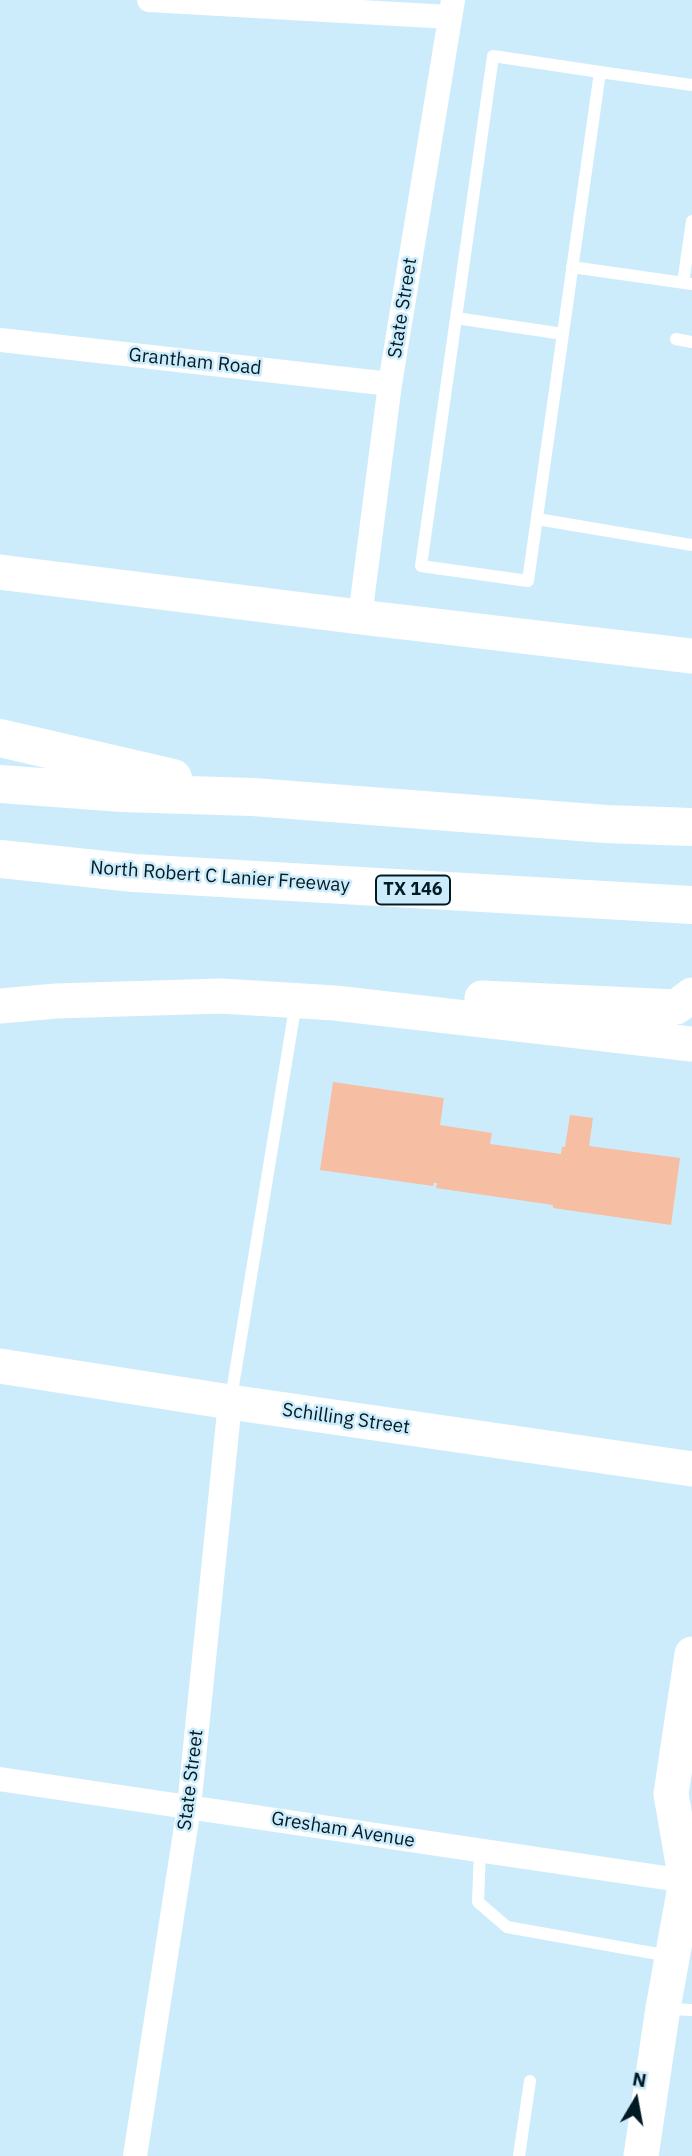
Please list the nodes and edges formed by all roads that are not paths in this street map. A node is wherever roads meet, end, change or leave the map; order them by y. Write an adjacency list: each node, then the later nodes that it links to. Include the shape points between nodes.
1 (149, 0): 2 (street)
2 (452, 8): 13 (street, State Street)
3 (600, 72): 4 (lane); 6 (lane); 8 (lane, via 493,57)
4 (692, 85)
5 (692, 221): 7 (lane)
6 (572, 267): 7 (lane); 9 (lane)
7 (688, 284)
8 (456, 318): 9 (lane); 14 (lane, via 421,566 528,581)
9 (563, 334): 14 (lane)
10 (676, 339): 12 (lane)
11 (0, 340): 13 (street, Grantham Road)
12 (692, 342)
13 (390, 384): 17 (street, State Street)
14 (537, 519): 15 (lane)
15 (692, 545)
16 (0, 572): 17 (main road)
17 (360, 617): 18 (main road)
18 (676, 655): 19 (main road)
19 (692, 677)
20 (0, 738): 21 (highway)
21 (124, 780): 22 (highway); 23 (highway, via 253,797)
22 (0, 784)
23 (692, 827)
24 (0, 859): 25 (highway, North Robert C Lanier Freeway / TX 146, via 134,873)
25 (692, 905)
26 (692, 995): 28 (main road, via 676,1007 425,995)
27 (297, 1001): 28 (main road); 29 (main road, via 221,996); 32 (lane)
28 (335, 1003): 30 (main road)
29 (0, 1006)
30 (692, 1044)
31 (0, 1366): 32 (main road, Schilling Street)
32 (230, 1402): 33 (main road, Schilling Street); 36 (street, State Street)
33 (692, 1469)
34 (692, 1654): 38 (main road, via 671,1794)
35 (0, 1779): 36 (street, Gresham Avenue)
36 (189, 1807): 37 (street, Gresham Avenue); 42 (street, State Street)
37 (480, 1850): 38 (street, Gresham Avenue); 39 (lane, via 478,1902 507,1927)
38 (689, 1874): 39 (main road)
39 (672, 1956): 40 (main road)
40 (677, 2009): 44 (main road)
41 (530, 2081): 43 (lane)
42 (135, 2156)
43 (519, 2156)
44 (641, 2156)

